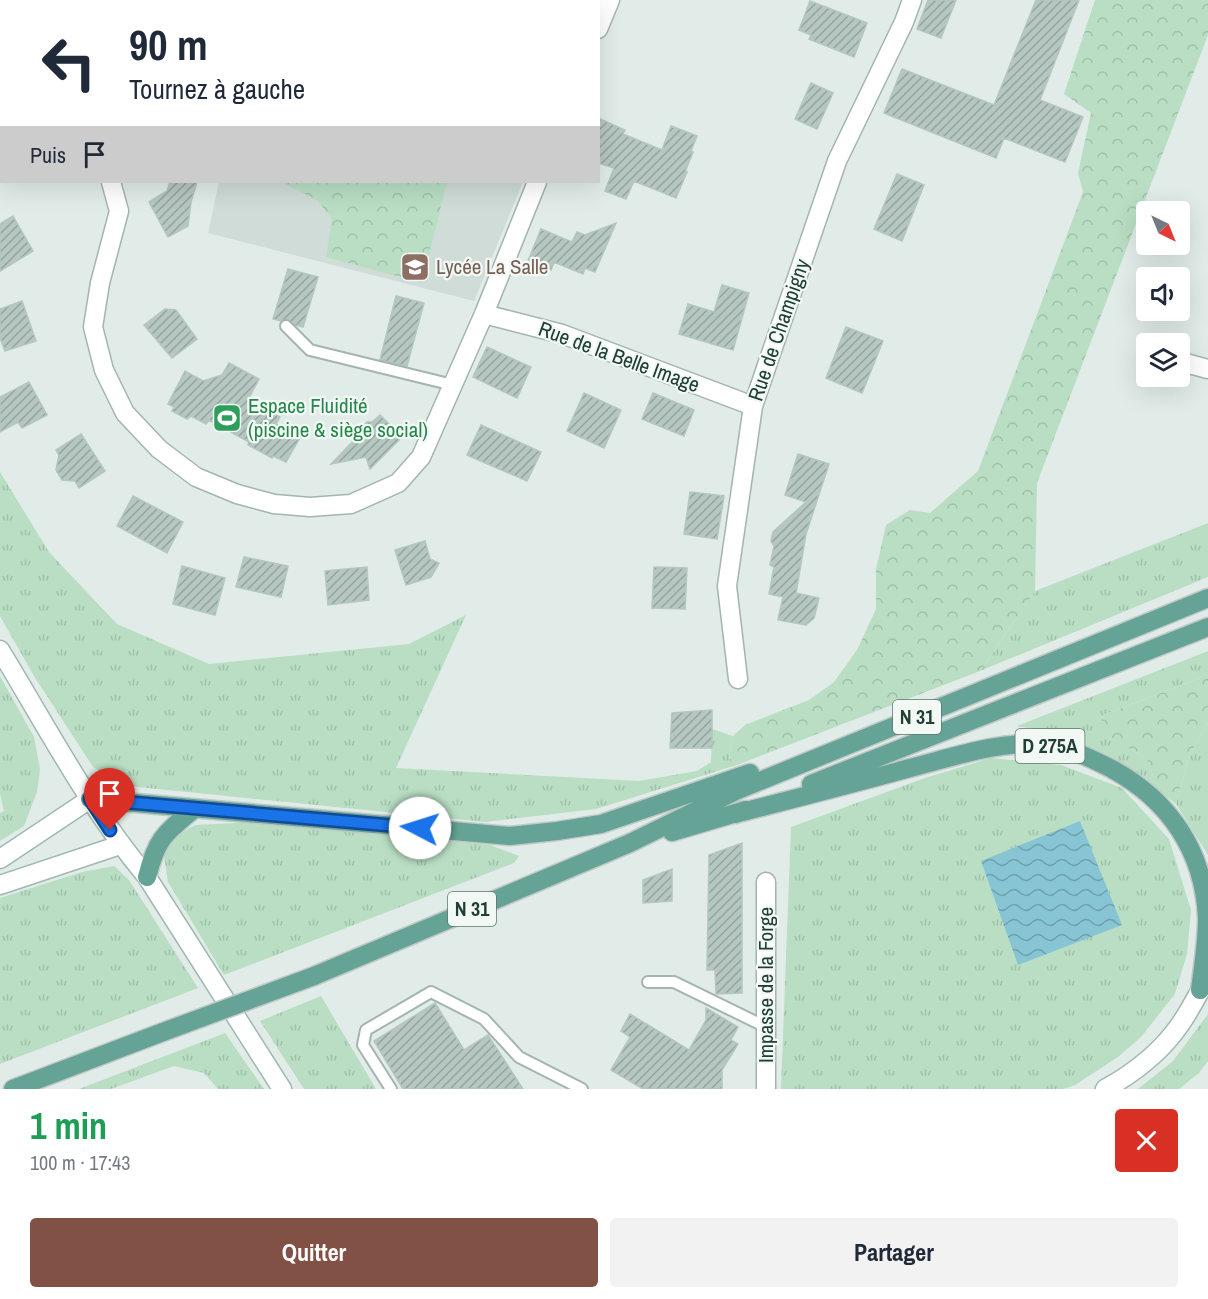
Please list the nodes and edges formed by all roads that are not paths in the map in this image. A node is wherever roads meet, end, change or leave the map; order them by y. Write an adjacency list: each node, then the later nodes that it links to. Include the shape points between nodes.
1 (610, 0): 3 (street)
2 (912, 0): 11 (street, Rue de Champigny, via 837,161)
3 (600, 24)
4 (111, 183): 10 (street, via 118,211 93,327 104,370 125,412 159,449 196,477 274,504 351,504 398,483 421,457)
5 (537, 183): 6 (street)
6 (484, 314): 10 (street); 11 (street, Rue de la Belle Image, via 562,334)
7 (286, 326): 10 (lane, via 310,350)
8 (1190, 364): 9 (street)
9 (1208, 369)
10 (453, 385)
11 (753, 406): 15 (street, Rue de Champigny, via 727,586)
12 (1208, 598): 16 (main road, N 31)
13 (1208, 627): 19 (main road, N 31)
14 (0, 650): 17 (street)
15 (738, 679)
16 (917, 717): 18 (main road, via 601,824 557,831 510,836); 20 (main road, N 31, via 738,790)
17 (90, 799): 18 (main road); 21 (street); 22 (street)
18 (194, 808): 23 (main road, via 165,833 153,851)
19 (735, 814): 20 (main road, N 31); 27 (main road, D 275A, via 969,753 1045,744 1071,751 1131,780 1176,822 1202,883 1207,918)
20 (630, 843): 29 (main road, N 31, bridge, via 314,976)
21 (120, 845): 23 (street); 25 (street)
22 (0, 859)
23 (147, 878): 30 (street)
24 (765, 882): 28 (street, Impasse de la Forge)
25 (0, 885)
26 (648, 982): 28 (lane, via 674,982)
27 (1204, 983): 34 (street, D 275A, via 1164,1046 1145,1064)
28 (766, 1026): 33 (street, Impasse de la Forge)
29 (13, 1089)
30 (282, 1089)
31 (391, 1089): 32 (lane, via 363,1045 366,1030 431,992 484,1019 519,1057)
32 (582, 1089)
33 (766, 1089)
34 (1105, 1089)

